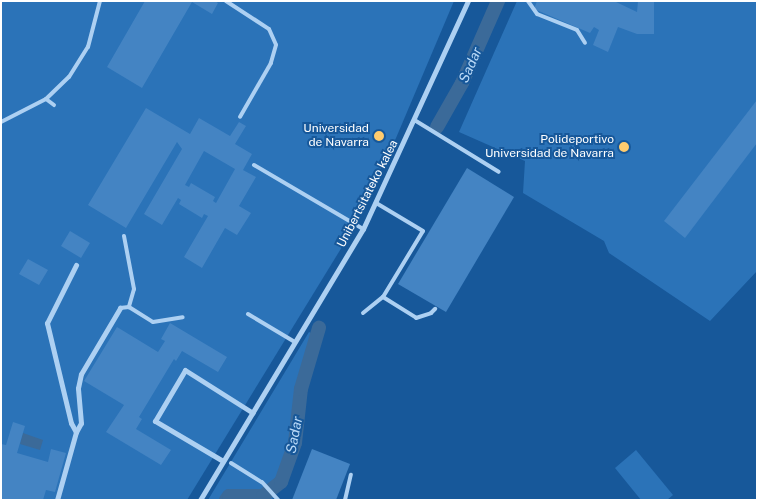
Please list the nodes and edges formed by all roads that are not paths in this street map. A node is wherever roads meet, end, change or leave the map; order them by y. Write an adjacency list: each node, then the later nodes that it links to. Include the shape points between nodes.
1 (100, 1): 6 (lane, via 88,47 69,77)
2 (226, 1): 8 (lane, via 269,29 276,45 271,63)
3 (468, 1): 9 (street, Unibertsitateko kalea)
4 (528, 1): 5 (lane, via 538,14 577,30)
5 (585, 43)
6 (46, 99): 7 (lane); 10 (lane)
7 (54, 105)
8 (240, 117)
9 (416, 121): 12 (lane); 13 (street, Unibertsitateko kalea)
10 (1, 122)
11 (254, 165): 14 (lane)
12 (499, 172)
13 (376, 203): 14 (street, Unibertsitateko kalea); 17 (lane, via 423,230)
14 (363, 229): 24 (street, Unibertsitateko kalea)
15 (124, 236): 18 (lane, via 134,289)
16 (76, 266): 26 (street, via 48,324 71,423)
17 (383, 296): 20 (lane, via 416,318); 21 (lane)
18 (129, 307): 19 (lane); 23 (lane, via 153,322)
19 (120, 308): 26 (street, via 81,374 78,388 81,423)
20 (434, 309)
21 (363, 313)
22 (248, 314): 24 (lane)
23 (183, 316)
24 (295, 342): 25 (street, Unibertsitateko kalea)
25 (253, 413): 27 (street, Unibertsitateko kalea); 27 (street, via 185,370 155,421)
26 (76, 432): 30 (street)
27 (223, 461): 31 (street, Unibertsitateko kalea)
28 (231, 462): 32 (lane, via 262,482)
29 (351, 475): 33 (lane)
30 (58, 500)
31 (200, 500)
32 (278, 500)
33 (345, 500)

